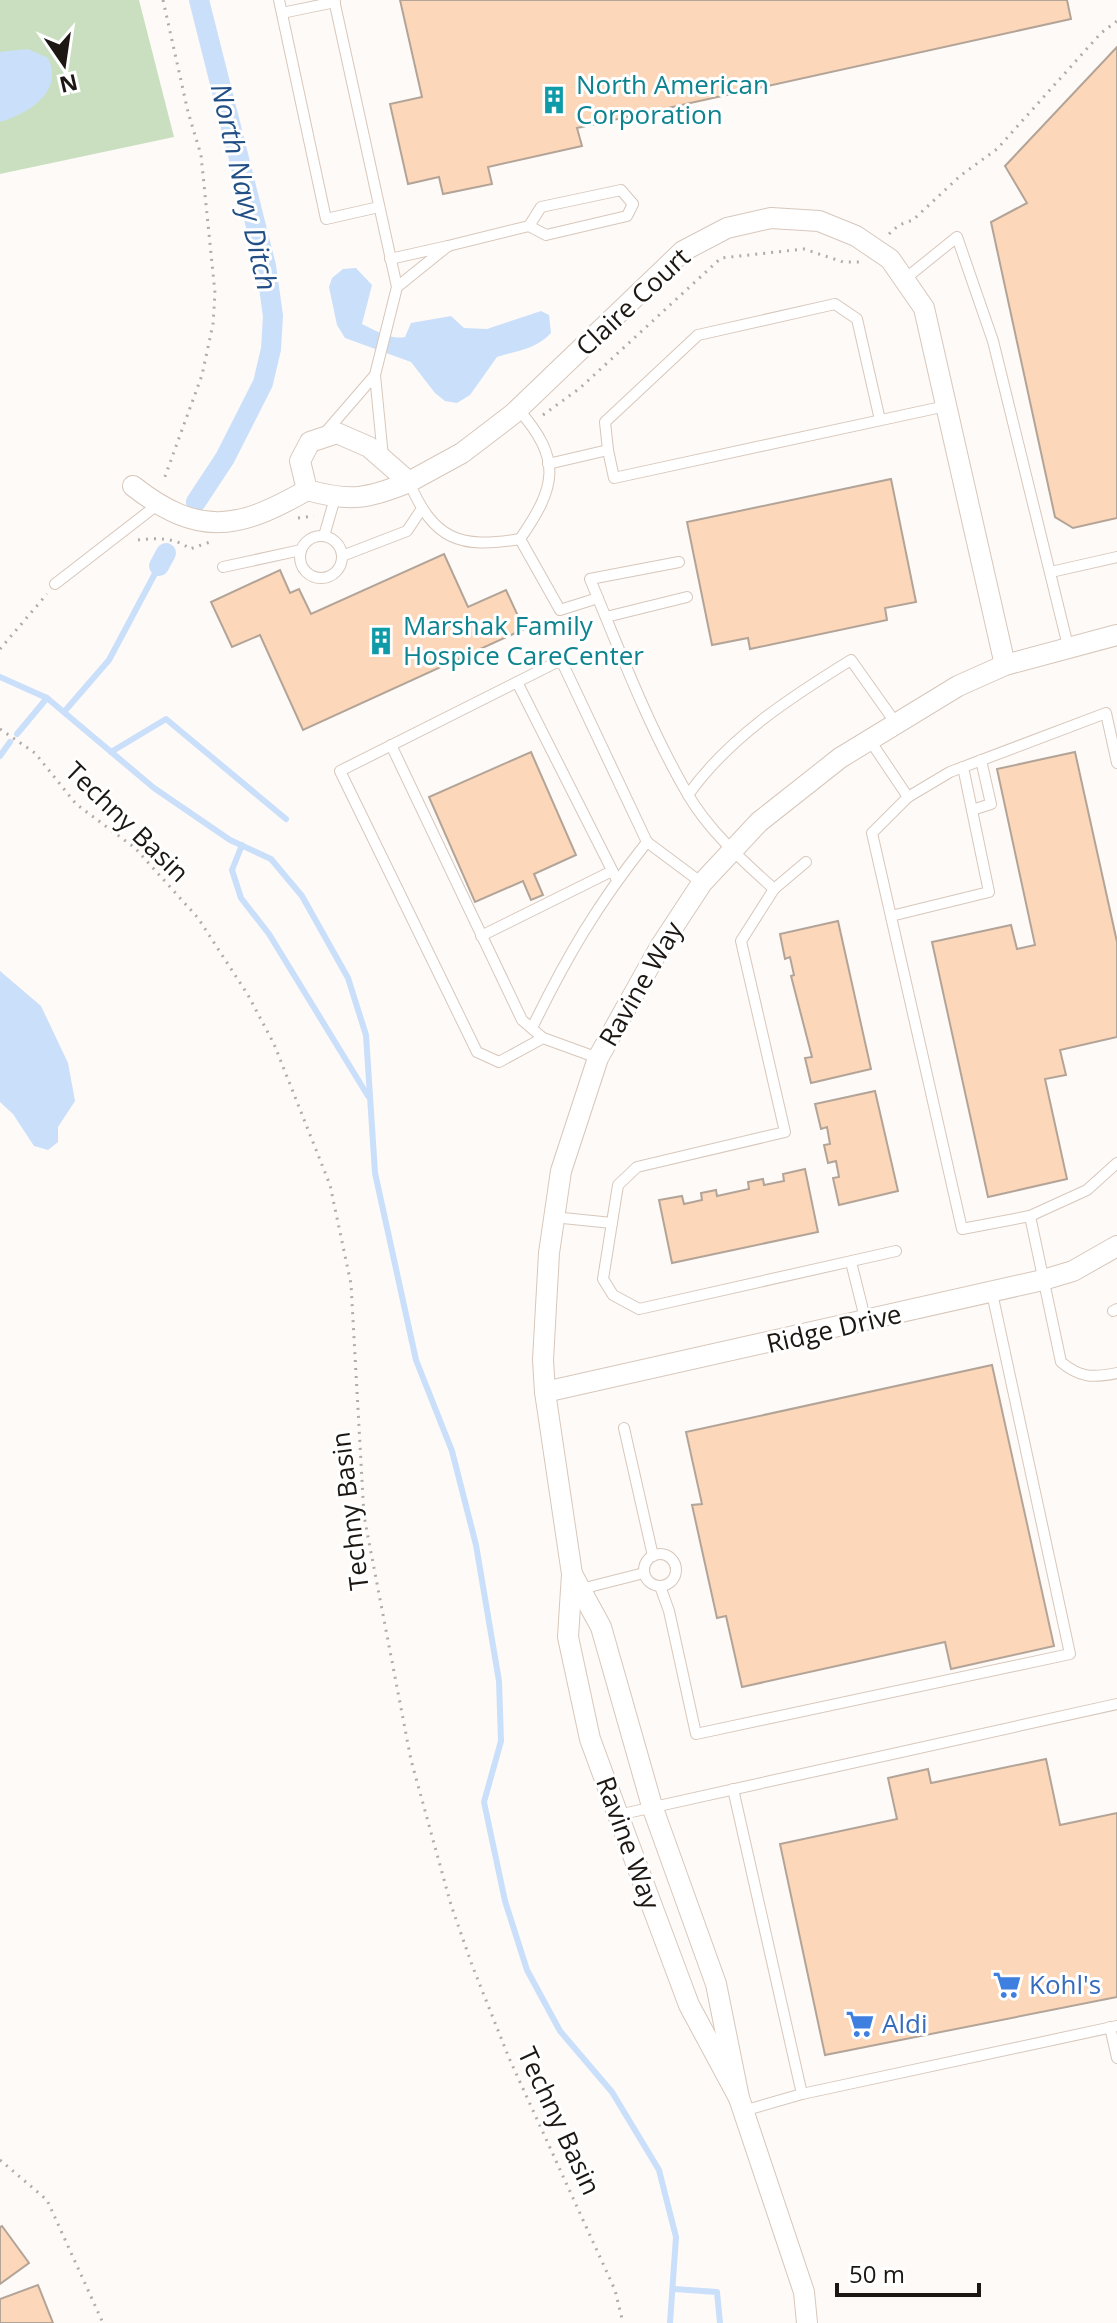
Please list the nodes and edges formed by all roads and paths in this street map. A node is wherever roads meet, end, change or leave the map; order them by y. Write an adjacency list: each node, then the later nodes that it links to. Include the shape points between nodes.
1 (163, 0): 26 (path, via 201,155 215,293 202,375 169,457)
2 (279, 0): 4 (lane)
3 (334, 1): 4 (lane); 6 (lane)
4 (282, 13): 6 (lane, via 326,219)
5 (1117, 21): 8 (path, via 997,149)
6 (379, 207): 11 (lane)
7 (529, 226): 7 (lane, via 546,235 627,216 633,204 621,190 541,207); 9 (lane)
8 (884, 239)
9 (448, 246): 11 (lane); 13 (lane)
10 (869, 257): 16 (path, via 860,263 843,262 804,249 721,258 580,388)
11 (390, 259): 13 (lane)
12 (906, 278): 15 (street, Claire Court, via 924,308); 16 (street, Claire Court, via 876,248 819,221 771,218 727,228 683,251); 35 (lane, via 957,237 993,341)
13 (397, 287): 14 (lane)
14 (375, 375): 18 (lane); 20 (lane)
15 (947, 406): 17 (lane); 43 (street, Claire Court)
16 (525, 417): 21 (lane); 22 (street, Claire Court)
17 (880, 420): 19 (lane, via 614,478); 19 (lane, via 857,319 835,304 698,335 605,422)
18 (321, 438): 20 (street, via 337,433); 24 (street, via 310,442 300,461)
19 (608, 450): 21 (lane)
20 (383, 459): 22 (street)
21 (548, 464): 29 (lane, via 545,503)
22 (409, 482): 25 (street, Claire Court, via 368,498); 27 (lane)
23 (133, 486): 26 (street)
24 (307, 490): 25 (street, Claire Court); 26 (street, via 271,511 211,525)
25 (335, 498): 28 (lane)
26 (157, 505): 36 (lane)
27 (421, 510): 29 (lane, via 437,530 458,540 484,545); 31 (lane, via 407,531)
28 (324, 536): 30 (lane, via 310,539); 31 (lane, via 337,543)
29 (520, 539): 38 (lane, via 560,610)
30 (301, 550): 31 (lane, via 301,564 318,577 337,570); 34 (lane)
31 (342, 556)
32 (1117, 557): 35 (lane)
33 (679, 562): 38 (lane, via 590,579)
34 (223, 567)
35 (1051, 572): 41 (lane)
36 (55, 584): 42 (path)
37 (687, 597): 39 (lane)
38 (598, 598): 39 (lane)
39 (606, 617): 52 (lane)
40 (1117, 635): 41 (street, Ravine Way)
41 (1068, 646): 43 (street, Ravine Way)
42 (0, 649)
43 (1005, 665): 45 (street, Ravine Way)
44 (517, 682): 48 (lane); 55 (lane, via 561,660); 58 (lane)
45 (895, 722): 47 (street, Ravine Way); 52 (lane, via 851,660 789,699 708,766)
46 (0, 729): 93 (path, Techny Basin, via 35,753 76,804 135,848 198,918 274,1044 330,1185 351,1284 364,1516 411,1760 472,1965 615,2290)
47 (869, 739): 53 (lane); 56 (street, Ravine Way, via 793,793)
48 (391, 745): 62 (lane); 64 (lane, via 340,771 477,1052 499,1062)
49 (981, 760): 50 (lane, via 1106,713); 51 (lane); 54 (lane, via 991,804)
50 (1117, 763)
51 (963, 767): 53 (lane); 54 (lane)
52 (688, 795): 56 (lane)
53 (908, 797): 61 (lane, via 872,833)
54 (972, 810): 61 (lane, via 989,892)
55 (647, 842): 58 (lane); 59 (lane)
56 (732, 850): 59 (street, Ravine Way); 60 (lane)
57 (806, 862): 60 (lane)
58 (614, 875): 62 (lane); 63 (lane)
59 (702, 883): 65 (street, Ravine Way)
60 (774, 889): 69 (lane, via 741,941 785,1132 637,1167 618,1185)
61 (891, 916): 67 (lane, via 962,1229)
62 (481, 936): 63 (lane, via 522,1020)
63 (532, 1028): 64 (lane)
64 (543, 1038): 65 (lane)
65 (598, 1058): 68 (street, Ravine Way, via 561,1171)
66 (1117, 1163): 67 (lane, via 1087,1190)
67 (1030, 1216): 73 (lane)
68 (553, 1217): 69 (lane); 77 (street, Ravine Way)
69 (612, 1223): 72 (lane, via 603,1279 613,1295 639,1309)
70 (1117, 1246): 73 (street, Ridge Drive, via 1073,1271)
71 (896, 1251): 72 (lane)
72 (851, 1262): 75 (lane)
73 (1043, 1280): 74 (street, Ridge Drive); 76 (lane, via 1061,1362 1092,1378)
74 (992, 1293): 75 (street, Ridge Drive); 82 (lane, via 1070,1654 696,1734)
75 (866, 1322): 77 (street, Ridge Drive)
76 (1117, 1373)
77 (545, 1392): 81 (street, Ravine Way)
78 (624, 1428): 79 (lane)
79 (653, 1556): 80 (lane); 82 (lane, via 667,1556 676,1567 672,1580)
80 (644, 1573): 81 (lane); 82 (lane)
81 (576, 1582): 85 (street, Ravine Way, via 601,1627); 86 (street, Ravine Way, via 568,1637 590,1739)
82 (660, 1586)
83 (1117, 1704): 84 (lane)
84 (733, 1789): 85 (lane); 89 (lane)
85 (652, 1806): 86 (lane); 90 (street, Ravine Way, via 716,1984)
86 (618, 1815): 90 (street, Ravine Way, via 689,2005)
87 (1114, 2027): 88 (lane); 89 (lane)
88 (1117, 2058)
89 (802, 2094): 90 (lane)
90 (741, 2105): 94 (street, Ravine Way, via 804,2292)
91 (0, 2160): 92 (path, via 47,2200)
92 (103, 2323)
93 (623, 2323)
94 (807, 2323)

